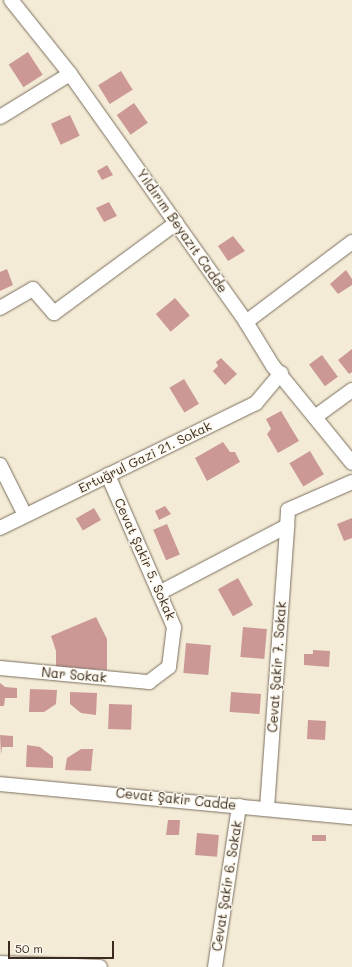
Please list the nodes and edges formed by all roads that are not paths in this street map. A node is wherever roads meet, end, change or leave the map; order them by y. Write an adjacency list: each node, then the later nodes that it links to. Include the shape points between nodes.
1 (11, 0): 2 (street, Yıldırım Beyazıt Cadde)
2 (70, 74): 3 (street); 4 (street, Yıldırım Beyazıt Cadde)
3 (0, 118)
4 (176, 223): 6 (street, via 54,313 33,289); 7 (street, Yıldırım Beyazıt Cadde)
5 (352, 242): 7 (street)
6 (0, 308)
7 (246, 322): 8 (street, Yıldırım Beyazıt Cadde)
8 (281, 373): 10 (street, Yıldırım Beyazıt Cadde); 13 (street, Ertuğrul Gazi 21. Sokak, via 256,402)
9 (352, 390): 10 (street)
10 (315, 417): 11 (street, Yıldırım Beyazıt Cadde)
11 (352, 463)
12 (0, 465): 15 (street)
13 (108, 475): 15 (street, Ertuğrul Gazi 21. Sokak); 18 (street, Cevat Şakir 5. Sokak)
14 (352, 482): 16 (street, Cevat Şakir 7. Sokak, via 288,510)
15 (25, 516): 17 (street, Ertuğrul Gazi 21. Sokak)
16 (287, 526): 18 (street); 23 (street, Cevat Şakir 7. Sokak)
17 (0, 528)
18 (159, 593): 20 (street, Cevat Şakir 5. Sokak, via 174,627 169,667)
19 (0, 668): 20 (street, Nar Sokak)
20 (149, 682)
21 (0, 784): 22 (street, Cevat Şakir Cadde)
22 (239, 806): 23 (street, Cevat Şakir Cadde); 27 (street, Cevat Şakir 6. Sokak)
23 (267, 808): 24 (street, Cevat Şakir Cadde)
24 (352, 817)
25 (0, 963): 26 (street)
26 (100, 967)
27 (215, 967)

